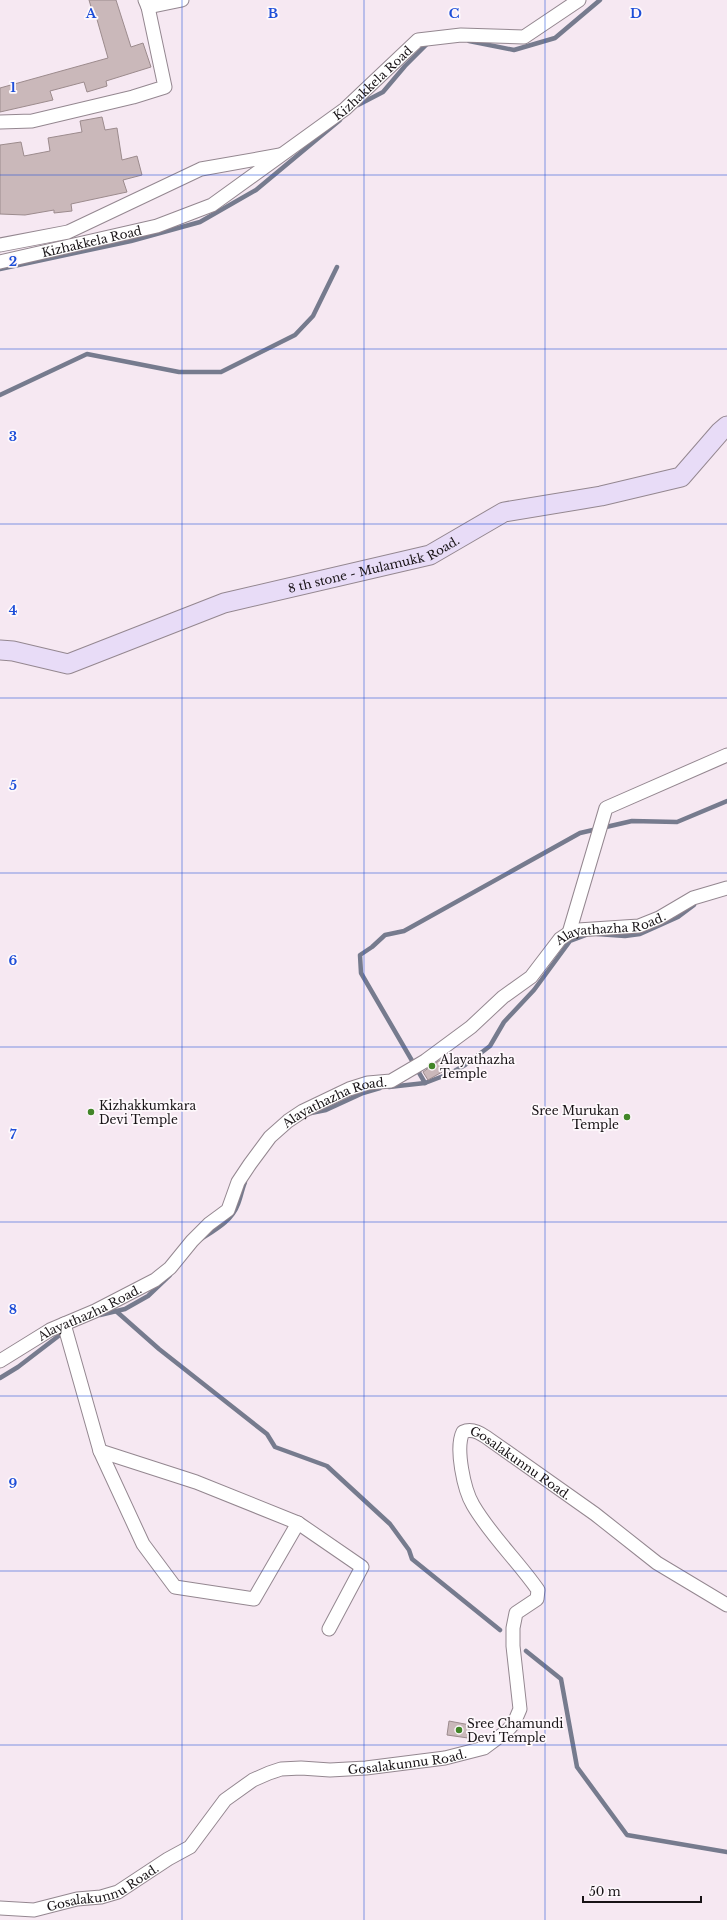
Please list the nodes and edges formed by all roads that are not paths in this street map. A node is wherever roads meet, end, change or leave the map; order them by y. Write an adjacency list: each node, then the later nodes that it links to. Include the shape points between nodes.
1 (182, 0): 3 (street)
2 (579, 0): 5 (street, Kizhakkela Road, via 524,37 461,35 418,40 345,109)
3 (146, 4): 4 (street, via 165,87 32,121)
4 (0, 122)
5 (283, 154): 6 (street, Kizhakkela Road, via 201,170 68,232); 7 (street, Kizhakkela Road, via 212,205 198,211 157,226)
6 (0, 245)
7 (0, 262)
8 (727, 426): 9 (main road, 8 th stone - Mulamukk Road., via 681,477 601,496 504,512 430,555 224,603 68,664)
9 (0, 650)
10 (727, 755): 12 (street, via 606,808)
11 (727, 888): 12 (street, Alayathazha Road., via 693,898 659,918 639,926 578,930)
12 (569, 933): 13 (street, Alayathazha Road., via 553,946 531,977 503,997 471,1027 416,1066 391,1081 368,1083 349,1089 304,1110 288,1121 270,1137 250,1164 238,1182 228,1210 209,1224 170,1268 155,1280)
13 (64, 1324): 14 (street, Alayathazha Road.); 15 (street)
14 (0, 1361)
15 (100, 1451): 16 (street, via 196,1482); 16 (street, via 143,1544 175,1587 254,1599)
16 (298, 1523): 18 (street, via 362,1567)
17 (727, 1605): 19 (street, Gosalakunnu Road., via 656,1563 595,1514 486,1436 473,1430 463,1432 460,1461 472,1504 538,1590 537,1599 516,1613 513,1623 520,1709 507,1731 484,1748 445,1758 366,1768 281,1769 269,1773 253,1780 225,1800 190,1847 118,1892 34,1910)
18 (328, 1629)
19 (0, 1908)

